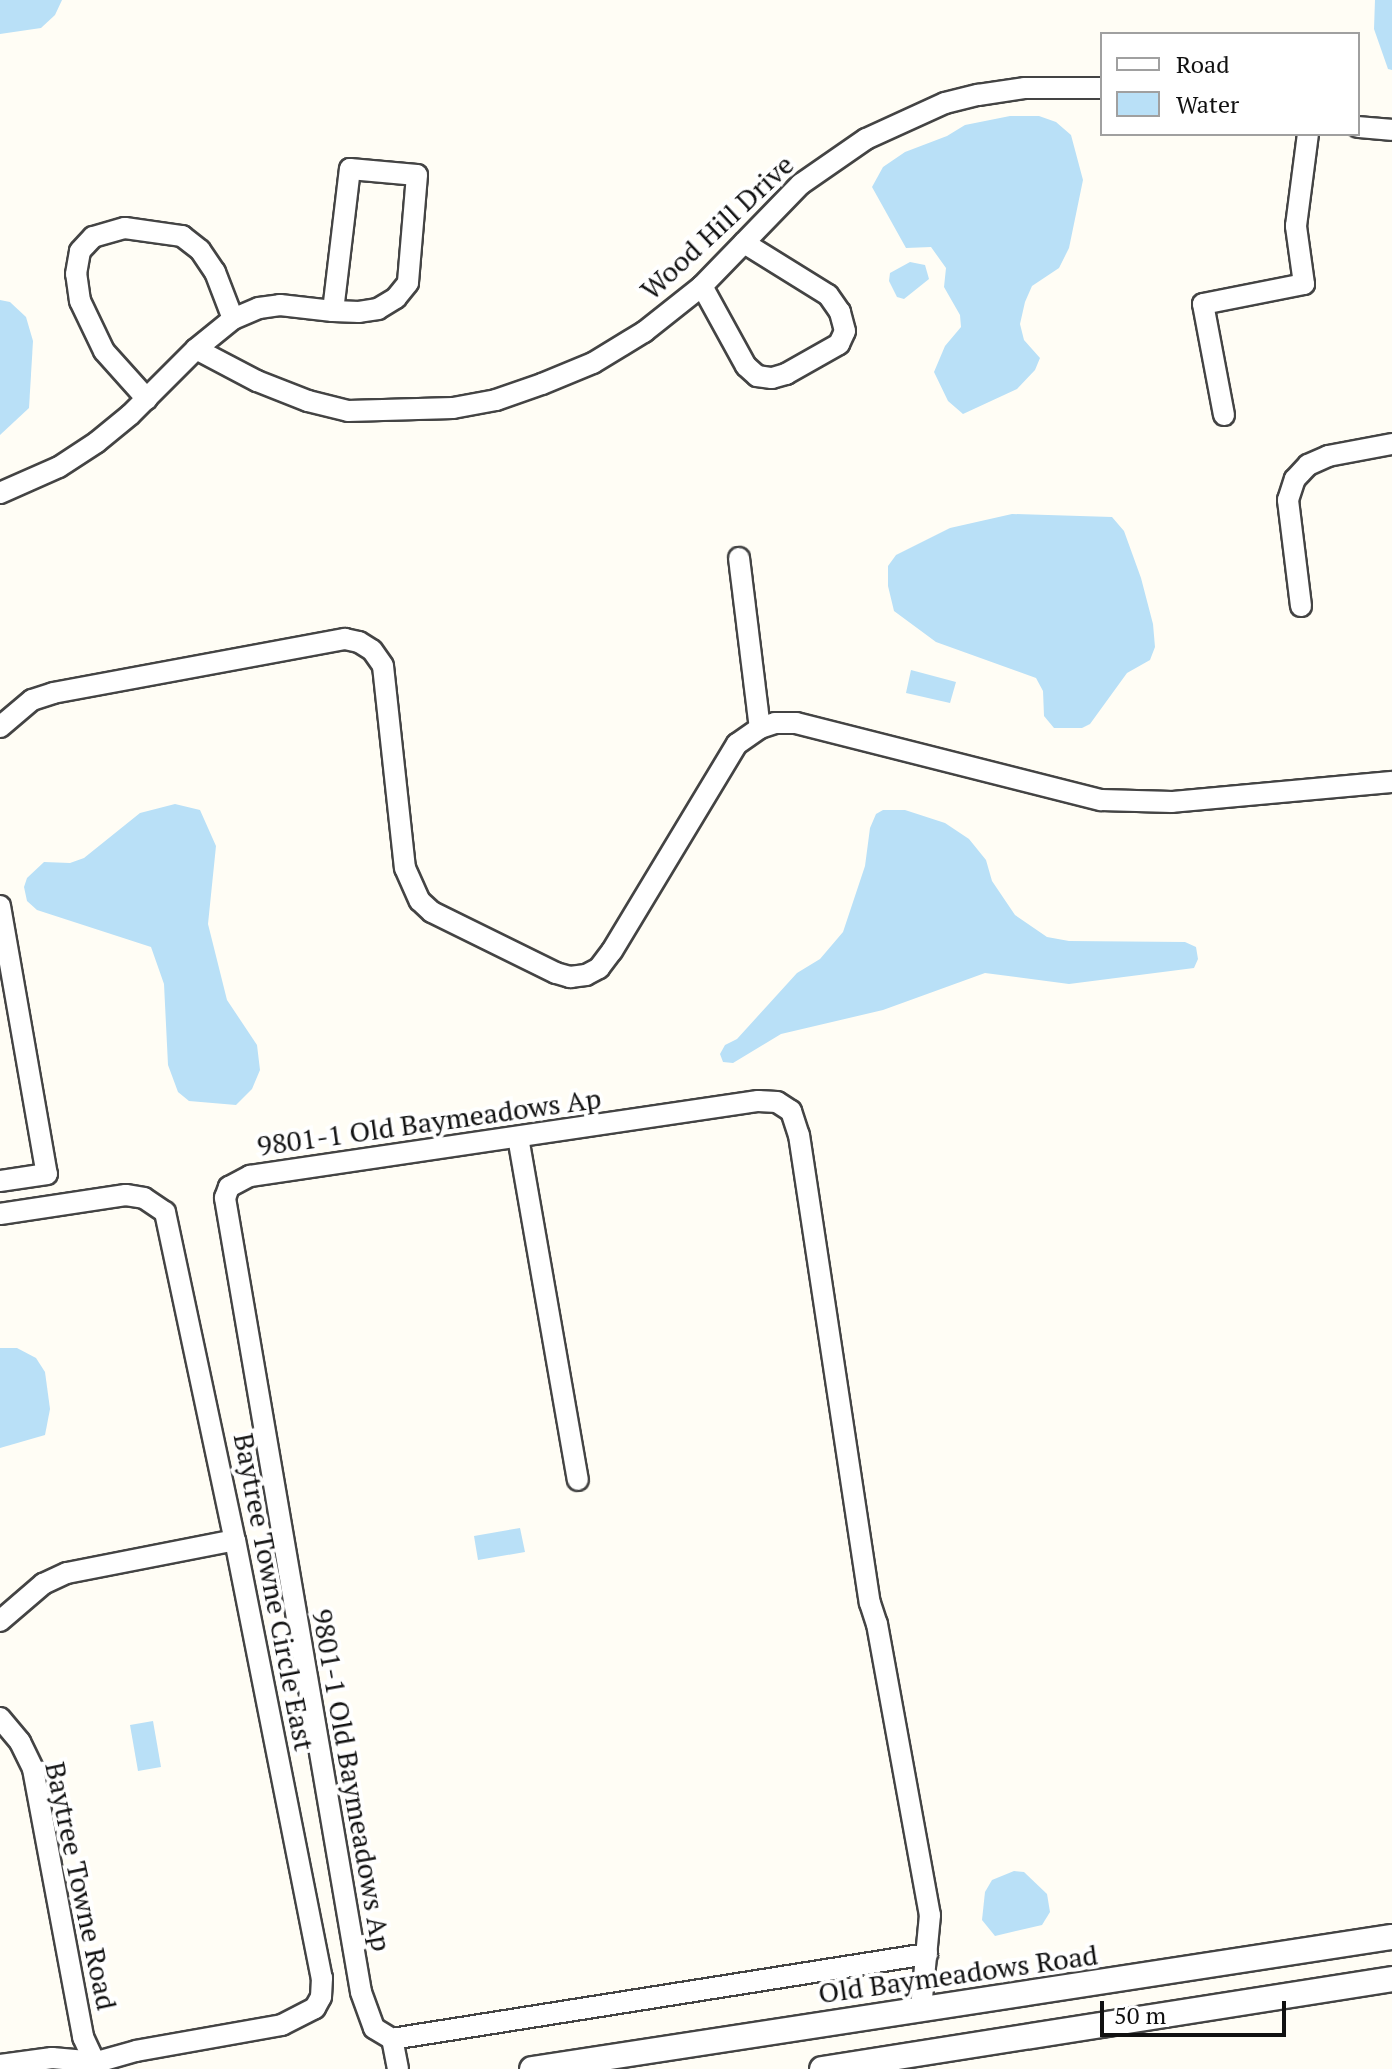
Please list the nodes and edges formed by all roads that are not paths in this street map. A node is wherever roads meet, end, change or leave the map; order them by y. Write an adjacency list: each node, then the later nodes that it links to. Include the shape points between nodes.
1 (1100, 88): 5 (street, Wood Hill Drive, via 1025,88 978,95 901,121 801,184)
2 (1360, 127): 3 (street)
3 (1392, 130)
4 (1308, 136): 11 (street, via 1296,226 1304,284 1203,304)
5 (744, 243): 6 (street, Wood Hill Drive); 6 (street, via 828,295 845,331 839,344 786,374 757,376 746,366)
6 (702, 286): 9 (street, Wood Hill Drive, via 644,332 593,363 496,400 453,408 348,411 257,381)
7 (333, 311): 7 (street, via 350,169 417,175 408,283 378,309); 8 (street, via 280,305)
8 (233, 319): 9 (street); 10 (street, via 215,272 182,236 125,228 93,237 80,251 80,301 104,351)
9 (196, 349): 10 (street)
10 (147, 399): 13 (street, via 59,467)
11 (1224, 415)
12 (1392, 444): 15 (street, via 1328,456 1308,465 1295,479 1288,500)
13 (0, 493)
14 (739, 558): 17 (street)
15 (1301, 606)
16 (0, 727): 17 (street, via 32,700 53,693 345,639 359,642 383,666 405,868 420,901 432,912 570,977 599,968 737,744)
17 (760, 728): 18 (street, via 796,723 1101,800 1172,802)
18 (1392, 782)
19 (0, 906): 21 (street, via 47,1174)
20 (518, 1137): 23 (street); 28 (street, 9801-1 Old Baymeadows Ap, via 758,1101 777,1102 791,1111 799,1135 870,1603 930,1915); 31 (street, 9801-1 Old Baymeadows Ap, via 250,1176 229,1187 225,1198 361,1992 374,2028)
21 (0, 1181)
22 (0, 1214): 24 (street, Baytree Towne Circle East, via 126,1195 144,1198 165,1212)
23 (578, 1480)
24 (235, 1540): 25 (street, via 67,1573 35,1590); 33 (street, Baytree Towne Circle East, via 322,1978 321,1997 315,2008 282,2025 136,2051)
25 (0, 1621)
26 (0, 1718): 33 (street, Baytree Towne Road, via 33,1769 83,2037)
27 (1392, 1937): 30 (street, Old Baymeadows Road)
28 (927, 1954): 30 (street); 31 (street)
29 (1392, 1979): 36 (street)
30 (921, 2008): 35 (street, Old Baymeadows Road)
31 (392, 2039): 34 (street, 9801-1 Old Baymeadows Ap)
32 (0, 2065): 33 (street, via 52,2058)
33 (98, 2066)
34 (398, 2069)
35 (532, 2069)
36 (822, 2069)

